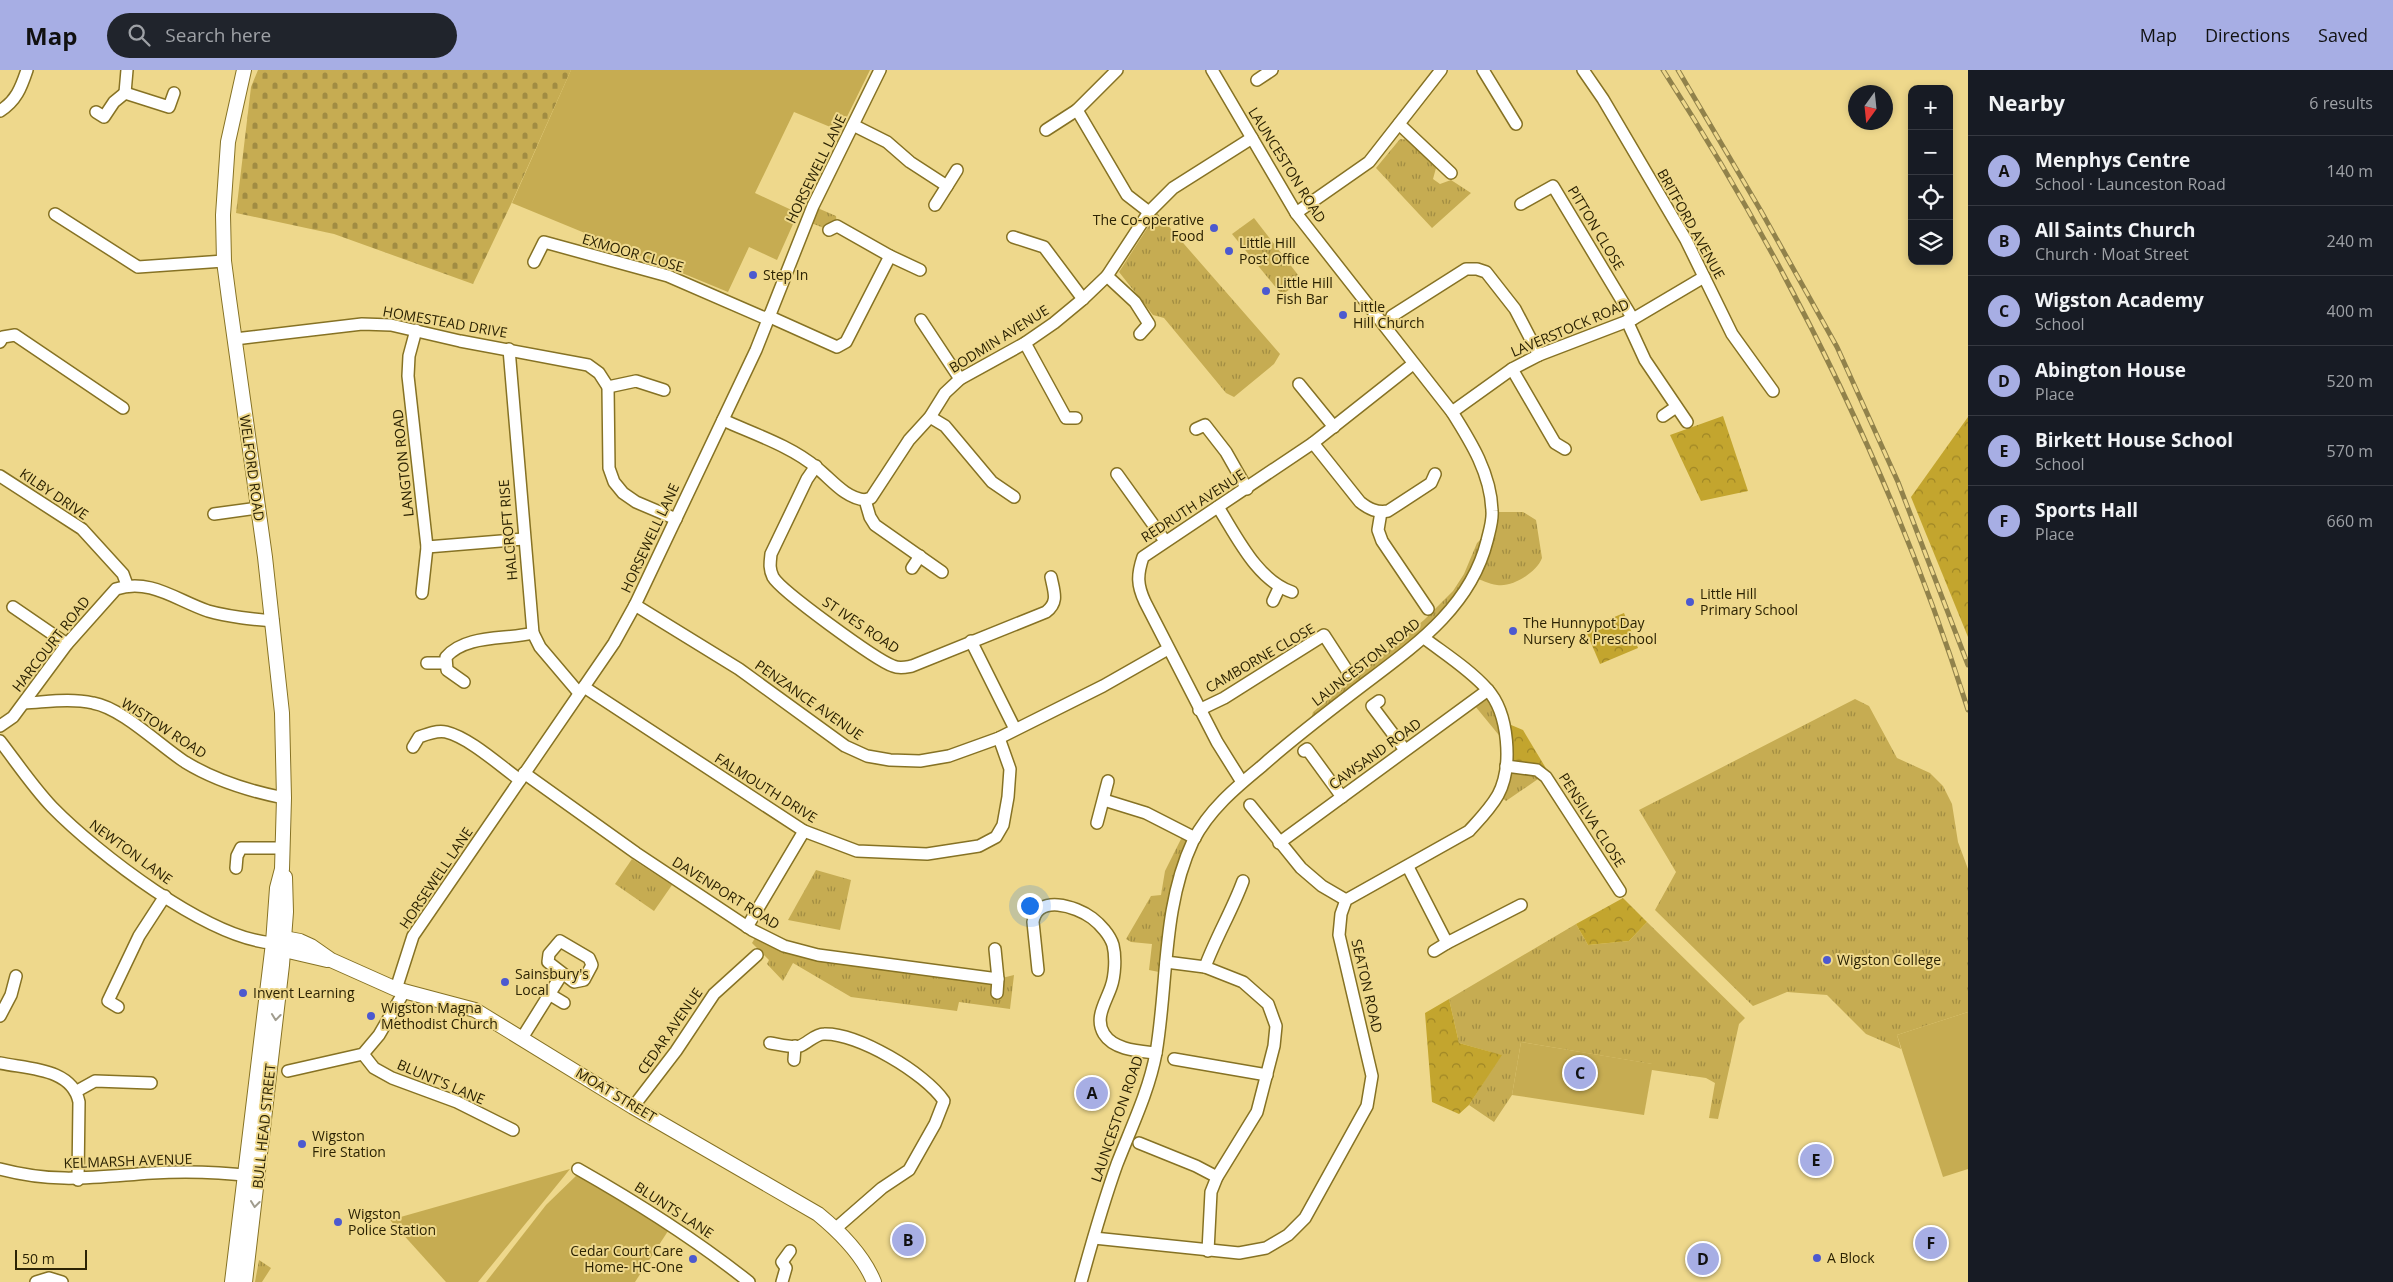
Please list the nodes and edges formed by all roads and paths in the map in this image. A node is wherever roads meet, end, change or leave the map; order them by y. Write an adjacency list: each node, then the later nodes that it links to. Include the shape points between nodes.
1 (27, 70): 16 (street, via 11,104)
2 (127, 70): 12 (street)
3 (244, 70): 37 (main road, WELFORD ROAD, via 228,142)
4 (880, 70): 21 (street, HORSEWELL LANE)
5 (1117, 70): 15 (street)
6 (1212, 70): 23 (street, LAUNCESTON ROAD)
7 (1272, 70): 11 (street)
8 (1442, 70): 19 (street)
9 (1483, 70): 17 (street)
10 (1583, 70): 41 (street, BRITFORD AVENUE, via 1686,240)
11 (1257, 80)
12 (125, 93): 13 (street, via 169,107); 18 (street, via 104,117)
13 (174, 94)
14 (1520, 105): 17 (street)
15 (1077, 110): 22 (street); 29 (street, via 1127,195)
16 (0, 111)
17 (1509, 111): 20 (street)
18 (96, 112)
19 (1399, 124): 25 (street, via 1449,171); 31 (street, via 1369,162)
20 (1516, 124)
21 (853, 125): 26 (street, via 887,142); 44 (street, HORSEWELL LANE, via 806,222)
22 (1046, 130)
23 (1252, 138): 29 (street, BODMIN AVENUE, via 1173,188); 31 (street, LAUNCESTON ROAD)
24 (957, 170): 26 (street)
25 (1439, 179)
26 (946, 186): 28 (street)
27 (1521, 204): 46 (street, PITTON CLOSE, via 1553,186)
28 (935, 205)
29 (1149, 212): 40 (street, BODMIN AVENUE)
30 (55, 214): 37 (street, via 138,267)
31 (1296, 214): 54 (street, LAUNCESTON ROAD)
32 (834, 224): 36 (street)
33 (549, 231): 34 (street)
34 (544, 242): 38 (street); 44 (street, EXMOOR CLOSE, via 668,276)
35 (1018, 243): 42 (street, via 1044,247)
36 (890, 256): 39 (street); 44 (street, EXMOOR CLOSE, via 846,342 846,351)
37 (224, 260): 49 (main road, WELFORD ROAD)
38 (534, 262)
39 (920, 270)
40 (1107, 276): 42 (street, BODMIN AVENUE); 48 (street, via 1135,302 1151,324)
41 (1704, 277): 46 (street, LAVERSTOCK ROAD); 60 (street, BRITFORD AVENUE, via 1732,334)
42 (1083, 299): 51 (street, BODMIN AVENUE)
43 (1392, 316): 53 (street, via 1466,269 1478,269 1486,272 1515,309)
44 (768, 318): 67 (street, HORSEWELL LANE)
45 (922, 320): 56 (street)
46 (1630, 320): 53 (street, LAVERSTOCK ROAD); 61 (street, via 1645,360)
47 (416, 330): 49 (street, HOMESTEAD DRIVE, via 362,324); 52 (street, HOMESTEAD DRIVE); 87 (street, LANGTON ROAD, via 408,376)
48 (1140, 334)
49 (235, 339): 81 (main road, WELFORD ROAD)
50 (0, 342): 62 (street, via 3,337 15,335)
51 (1025, 343): 56 (street, BODMIN AVENUE); 66 (street)
52 (509, 349): 58 (street, HOMESTEAD DRIVE, via 588,365 599,373); 85 (street, HALCROFT RISE)
53 (1540, 355): 55 (street, LAVERSTOCK ROAD)
54 (1413, 364): 63 (street, LAUNCESTON ROAD); 69 (street, REDRUTH AVENUE)
55 (1512, 369): 63 (street, LAVERSTOCK ROAD); 72 (street)
56 (960, 379): 65 (street, BODMIN AVENUE, via 945,393)
57 (1299, 384): 69 (street)
58 (608, 387): 59 (street, via 636,381); 84 (street, via 609,468 614,482 636,502)
59 (664, 390)
60 (1773, 391)
61 (1676, 407): 64 (street); 68 (street)
62 (123, 408)
63 (1452, 412): 102 (street, LAUNCESTON ROAD, via 1482,464 1492,512 1483,556 1474,577 1461,597)
64 (1663, 416)
65 (930, 417): 78 (street, via 945,426 992,482); 79 (street, BODMIN AVENUE, via 909,440 871,498)
66 (1068, 419)
67 (723, 420): 73 (street, via 776,443); 84 (street, HORSEWELL LANE)
68 (1687, 422)
69 (1334, 427): 71 (street, REDRUTH AVENUE)
70 (1196, 429): 77 (street, via 1204,425 1226,452)
71 (1313, 443): 77 (street, REDRUTH AVENUE); 82 (street, via 1360,502)
72 (1557, 448)
73 (816, 466): 79 (street, via 848,495); 103 (street, ST IVES ROAD, via 807,478 771,554 770,568 780,586 894,667 912,666)
74 (1118, 474): 86 (street)
75 (1435, 474): 82 (street, via 1431,483 1388,511)
76 (0, 476): 92 (street, KILBY DRIVE, via 82,529 123,574)
77 (1246, 489): 80 (street, REDRUTH AVENUE)
78 (1014, 497)
79 (865, 500): 88 (street, via 875,525)
80 (1218, 507): 86 (street, REDRUTH AVENUE); 93 (street, via 1261,571)
81 (258, 508): 83 (street); 100 (main road, WELFORD ROAD)
82 (1381, 512): 99 (street, via 1378,530 1382,541 1423,594)
83 (214, 514)
84 (676, 520): 98 (street, HORSEWELL LANE)
85 (524, 539): 87 (street); 101 (street, HALCROFT RISE)
86 (1165, 541): 105 (street, REDRUTH AVENUE, via 1143,557 1137,585)
87 (427, 547): 95 (street, LANGTON ROAD)
88 (920, 556): 89 (street); 90 (street)
89 (912, 568)
90 (942, 572)
91 (1051, 577): 103 (street, ST IVES ROAD, via 1056,597 1054,606)
92 (127, 585): 100 (street, via 144,585 209,611); 104 (street, HARCOURT ROAD, via 116,589)
93 (1279, 588): 94 (street); 96 (street)
94 (1292, 592)
95 (422, 593)
96 (1273, 600)
97 (13, 606): 104 (street)
98 (635, 606): 110 (street, HORSEWELL LANE); 117 (street, PENZANCE AVENUE, via 739,669 845,746 867,756 920,761 949,756)
99 (1428, 609)
100 (273, 621): 127 (main road, WELFORD ROAD, via 282,713)
101 (533, 634): 107 (street, via 459,647 446,657); 110 (street, HALCROFT RISE, via 540,647)
102 (1424, 638): 111 (street); 125 (street, LAUNCESTON ROAD)
103 (972, 641): 116 (street)
104 (67, 644): 113 (street, HARCOURT ROAD)
105 (1168, 649): 114 (street, REDRUTH AVENUE); 116 (street, PENZANCE AVENUE, via 1103,686)
106 (426, 663): 107 (street)
107 (446, 663): 109 (street, via 447,670)
108 (1348, 672): 114 (street, CAMBORNE CLOSE, via 1322,630 1224,698)
109 (464, 682)
110 (582, 690): 123 (street, HORSEWELL LANE); 131 (street, FALMOUTH DRIVE)
111 (1488, 690): 121 (street, CAWSAND ROAD); 122 (street, via 1504,722)
112 (1380, 701): 121 (street, via 1372,706)
113 (24, 703): 115 (street, HARCOURT ROAD); 127 (street, WISTOW ROAD, via 94,703 123,716 186,762 214,777 249,791)
114 (1200, 710): 125 (street, REDRUTH AVENUE)
115 (0, 726)
116 (1015, 729): 117 (street, PENZANCE AVENUE)
117 (999, 738): 131 (street, FALMOUTH DRIVE, via 1010,769 1008,797 1003,825 996,837 986,844 926,854 878,854 857,851)
118 (0, 741): 140 (street, NEWTON LANE, via 51,805 82,836)
119 (413, 747): 123 (street, DAVENPORT ROAD, via 415,733 445,732 462,738)
120 (1308, 748): 126 (street)
121 (1405, 750): 126 (street, CAWSAND ROAD)
122 (1506, 766): 135 (street, via 1498,794 1469,831); 139 (street, PENSILVA CLOSE, via 1537,770 1546,777)
123 (522, 777): 143 (street, DAVENPORT ROAD); 155 (street, HORSEWELL LANE, via 413,936)
124 (1108, 782): 128 (street)
125 (1242, 782): 132 (street, LAUNCESTON ROAD, via 1212,811)
126 (1342, 797): 133 (street, CAWSAND ROAD)
127 (284, 798): 134 (main road, WELFORD ROAD)
128 (1104, 800): 130 (street); 132 (street, via 1146,814)
129 (1250, 805): 133 (street)
130 (1097, 824)
131 (804, 830): 143 (street)
132 (1195, 838): 149 (street, LAUNCESTON ROAD, via 1184,862 1176,894)
133 (1280, 843): 141 (street, via 1300,868)
134 (283, 848): 136 (street, via 241,848); 137 (main road, WELFORD ROAD)
135 (1408, 867): 141 (street); 145 (street)
136 (236, 868)
137 (282, 869): 144 (main road, WELFORD ROAD, via 286,884); 144 (main road, WELFORD ROAD, via 274,914)
138 (1243, 881): 150 (street, via 1215,938)
139 (1621, 892)
140 (164, 896): 144 (street, NEWTON LANE, via 246,938 257,942); 159 (street, via 139,936 111,994 108,1002)
141 (1346, 900): 186 (street, SEATON ROAD, via 1339,935 1372,1076 1367,1106 1305,1218 1288,1235 1266,1248 1239,1253)
142 (1521, 905): 145 (street)
143 (747, 927): 154 (street, DAVENPORT ROAD, via 784,946 818,955)
144 (281, 939): 155 (main road, MOAT STREET, via 311,946 331,960); 180 (main road, BULL HEAD STREET, one-way to 180, via 282,969); 180 (main road, BULL HEAD STREET, via 268,984)
145 (1447, 943): 147 (street)
146 (995, 949): 154 (street)
147 (1434, 951)
148 (758, 956): 175 (street, CEDAR AVENUE, via 714,994 676,1052)
149 (1166, 962): 150 (street); 166 (street, LAUNCESTON ROAD)
150 (1205, 967): 172 (street, via 1243,982 1268,1004 1276,1026)
151 (1038, 970): 161 (street, via 1033,922 1039,908 1051,904 1091,917 1102,927 1112,945 1112,985)
152 (562, 974): 157 (street)
153 (16, 976): 162 (street)
154 (998, 979): 156 (street)
155 (400, 991): 163 (main road, MOAT STREET, via 475,1010); 167 (street, HORSEWELL LANE, via 379,1035)
156 (997, 993)
157 (550, 994): 158 (street); 163 (street)
158 (564, 1003)
159 (118, 1007)
160 (1090, 1008): 161 (street)
161 (1102, 1010): 166 (street, via 1101,1027 1111,1041 1134,1050)
162 (0, 1016)
163 (522, 1038): 175 (main road, MOAT STREET)
164 (770, 1043): 165 (street)
165 (795, 1046): 169 (street); 183 (street, via 821,1034 838,1034 896,1060 935,1088 944,1101 909,1170 882,1188)
166 (1156, 1053): 184 (street, LAUNCESTON ROAD)
167 (363, 1054): 171 (street); 176 (street, BLUNT'S LANE, via 374,1068 392,1078 458,1102)
168 (1174, 1059): 172 (street)
169 (794, 1060)
170 (0, 1063): 174 (street, via 53,1073)
171 (288, 1071)
172 (1267, 1074): 181 (street, via 1257,1112)
173 (151, 1083): 174 (street, via 95,1081)
174 (77, 1091): 182 (street)
175 (633, 1107): 183 (main road, MOAT STREET, via 797,1201)
176 (513, 1130)
177 (1139, 1143): 181 (street)
178 (0, 1169): 182 (street, KELMARSH AVENUE, via 51,1179)
179 (578, 1169): 192 (street, BLUNTS LANE, via 704,1246)
180 (252, 1176): 182 (street, KELMARSH AVENUE, via 154,1173); 190 (main road, BULL HEAD STREET); 191 (main road, BULL HEAD STREET, one-way to 191)
181 (1217, 1177): 186 (street, via 1211,1192)
182 (78, 1180)
183 (836, 1229): 187 (main road, MOAT STREET)
184 (1094, 1238): 186 (street, SEATON ROAD); 194 (street, LAUNCESTON ROAD)
185 (790, 1251): 193 (street, via 782,1262 786,1268)
186 (1208, 1251)
187 (873, 1280)
188 (36, 1282): 189 (street, via 49,1278)
189 (62, 1282)
190 (232, 1282)
191 (245, 1282)
192 (749, 1282)
193 (782, 1282)
194 (1081, 1282)

